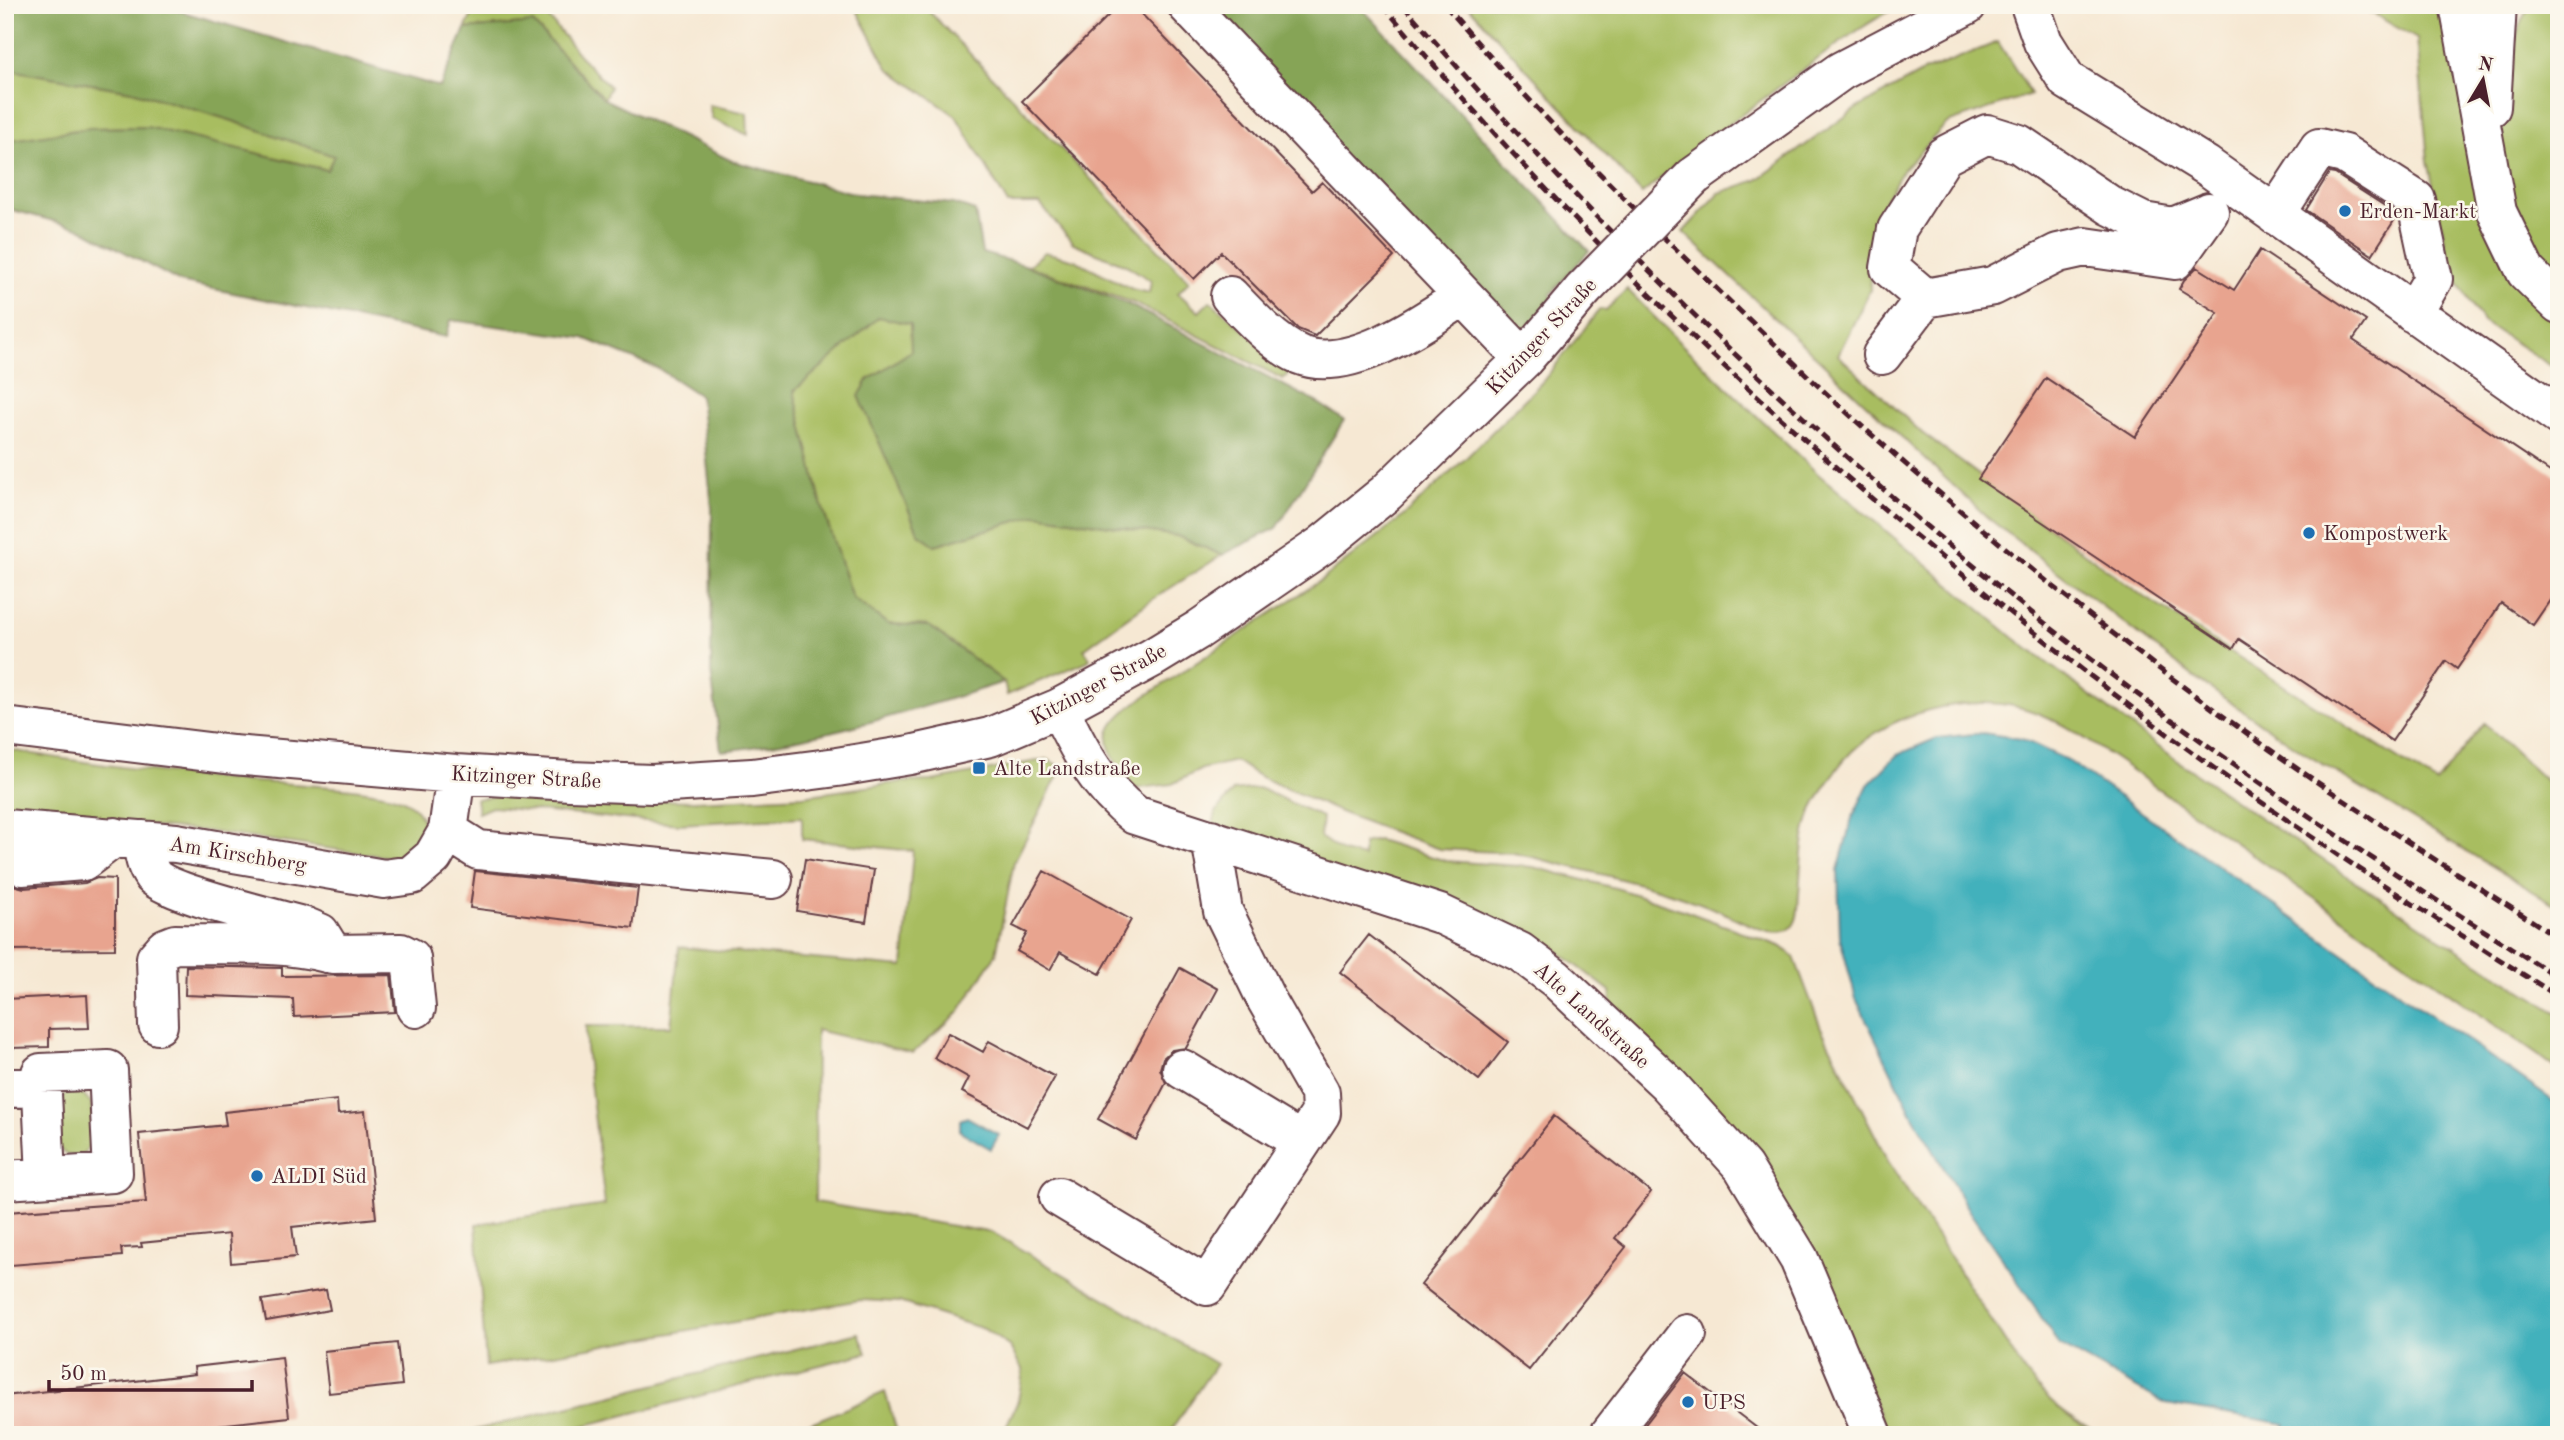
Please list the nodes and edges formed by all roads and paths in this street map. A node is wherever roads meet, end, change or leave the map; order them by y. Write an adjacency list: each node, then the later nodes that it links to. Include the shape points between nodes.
1 (1187, 5): 13 (main road)
2 (1967, 5): 18 (main road, Kitzinger Straße, bridge, via 1841,71 1693,177 1583,290)
3 (2030, 5): 9 (main road, via 2043,42 2067,79)
4 (2497, 5): 7 (main road)
5 (2517, 5): 7 (main road)
6 (2458, 7): 8 (main road)
7 (2496, 47): 8 (main road)
8 (2487, 155): 15 (main road, via 2497,212 2520,260)
9 (2231, 184): 10 (main road); 11 (main road)
10 (2207, 213): 14 (main road, via 2175,260 2085,247 2058,253 1993,286); 14 (main road, via 2172,227 2143,222 2110,206 2019,144 1987,134 1944,156 1897,229 1890,268)
11 (2275, 215): 16 (main road); 16 (main road, via 2319,148 2344,154 2416,200 2433,279)
12 (1230, 296): 13 (main road, via 1265,331 1300,355 1325,361 1358,353 1417,327)
13 (1464, 296): 18 (main road)
14 (1925, 298): 17 (main road)
15 (2559, 304)
16 (2413, 313): 19 (main road)
17 (1882, 355)
18 (1524, 359): 20 (main road, Kitzinger Straße, via 1386,493 1322,545 1198,630)
19 (2559, 416)
20 (1059, 708): 22 (main road, Kitzinger Straße, via 990,737 910,755 752,778 652,783); 26 (main road, Alte Landstraße, via 1083,758 1118,802 1135,815)
21 (5, 727): 22 (main road, Kitzinger Straße, via 233,755)
22 (456, 774): 24 (main road, Am Kirschberg)
23 (5, 829): 25 (main road, Am Kirschberg)
24 (448, 831): 25 (main road, Am Kirschberg, via 433,857 412,875 384,879); 28 (main road, via 478,849)
25 (129, 838): 27 (main road, via 83,861 22,866); 29 (main road, via 162,883 306,927 320,933)
26 (1211, 839): 34 (main road, via 1223,911 1320,1093 1321,1113); 40 (main road, Alte Landstraße, via 1440,914 1520,952 1556,979 1668,1084 1743,1167 1799,1259)
27 (5, 859)
28 (773, 879)
29 (332, 954): 30 (main road, via 401,953 411,958); 31 (main road, via 303,947 175,944 165,948 156,958)
30 (416, 1008)
31 (158, 1025)
32 (1182, 1069): 34 (main road)
33 (24, 1088): 35 (main road); 35 (main road, via 41,1073 108,1070 113,1173)
34 (1302, 1142): 37 (main road, via 1207,1286)
35 (46, 1176): 36 (main road)
36 (5, 1180)
37 (1059, 1197)
38 (1687, 1334): 39 (main road)
39 (1609, 1435)
40 (1873, 1435)

